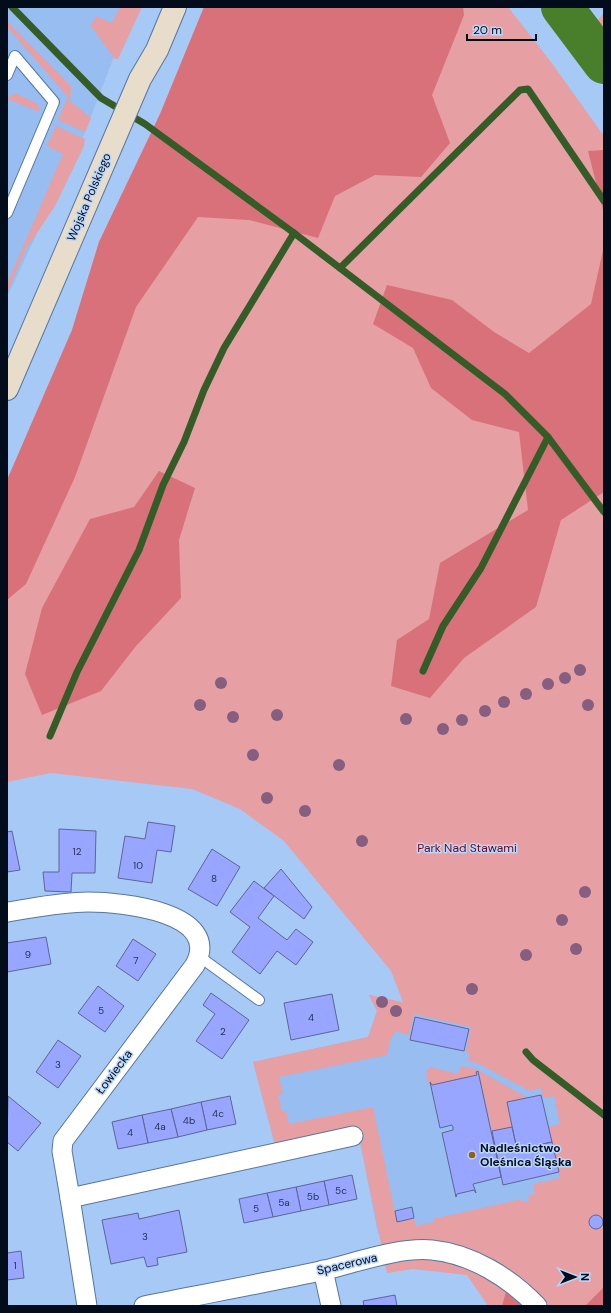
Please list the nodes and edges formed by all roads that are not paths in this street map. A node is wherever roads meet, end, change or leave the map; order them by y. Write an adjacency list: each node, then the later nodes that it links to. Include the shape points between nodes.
1 (175, 7): 4 (main road, Wojska Polskiego, via 157,50 140,79)
2 (7, 75): 3 (lane, via 15,56 54,102)
3 (7, 213)
4 (7, 389)
5 (7, 912): 6 (street, via 89,902 154,911 178,919 191,927 197,935)
6 (200, 957): 7 (lane); 9 (street, Łowiecka, via 63,1141 62,1151)
7 (259, 1000)
8 (353, 1136): 9 (street)
9 (70, 1198): 11 (street)
10 (324, 1270): 12 (street, Spacerowa); 13 (street); 14 (street, Spacerowa, via 394,1254 432,1250 461,1256 484,1266 527,1295)
11 (87, 1306)
12 (144, 1306)
13 (330, 1306)
14 (537, 1306)

